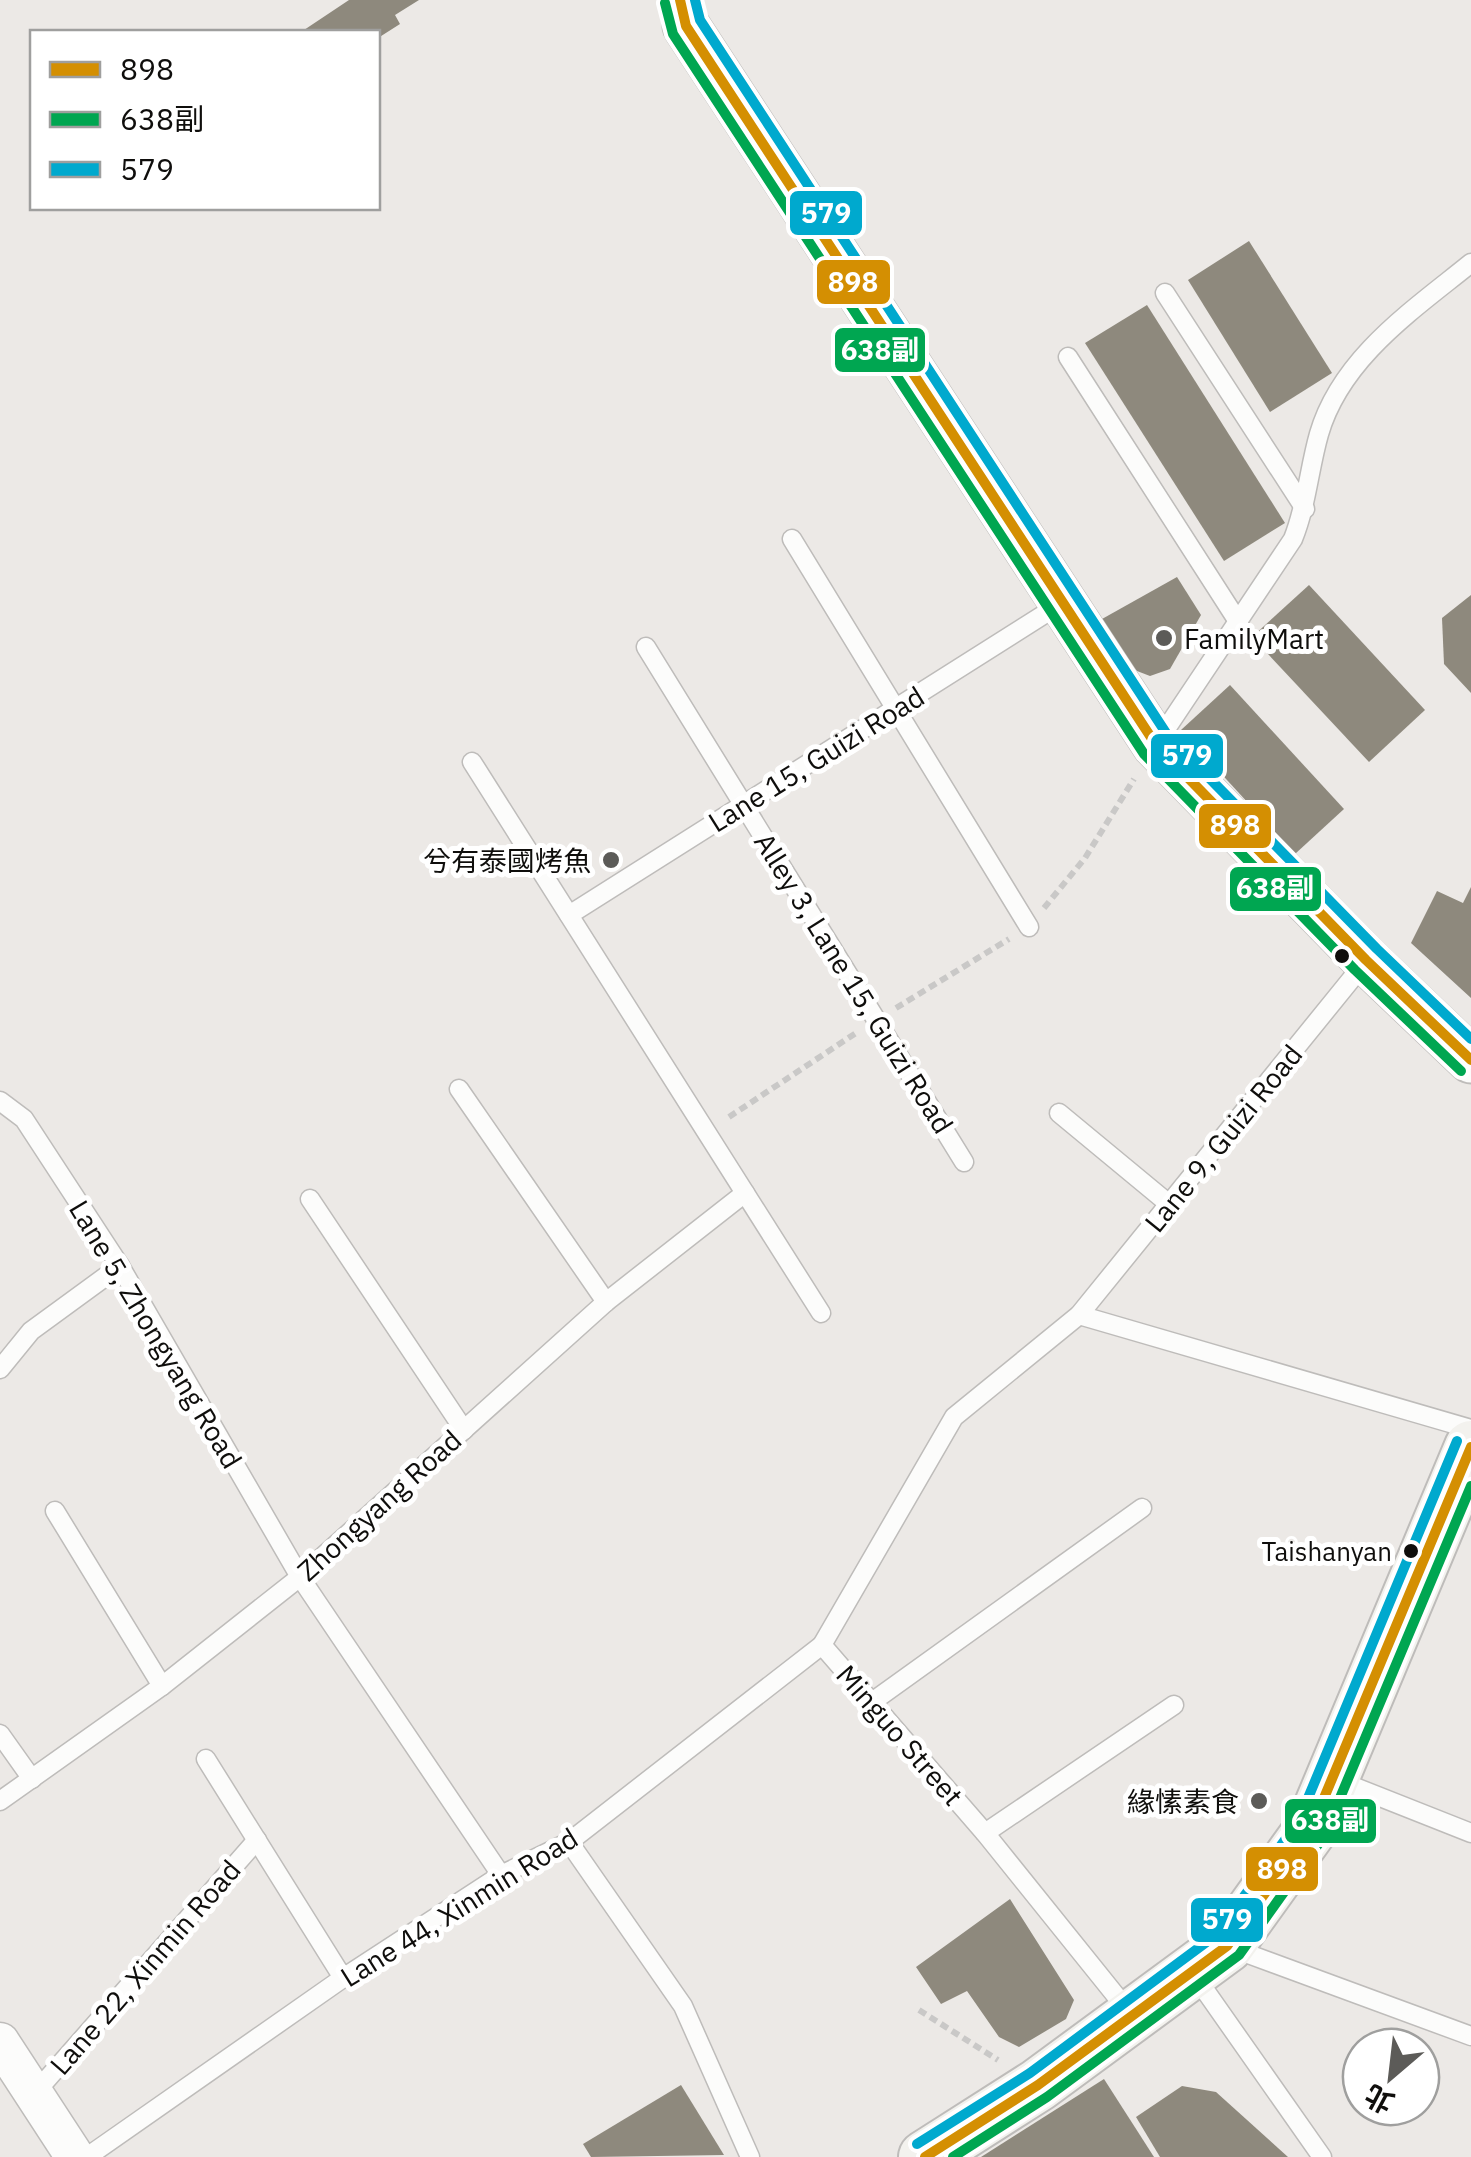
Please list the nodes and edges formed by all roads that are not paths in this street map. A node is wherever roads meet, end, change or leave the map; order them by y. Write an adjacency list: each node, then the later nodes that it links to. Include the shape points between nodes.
1 (683, 13): 7 (street)
2 (1471, 264): 5 (lane, via 1390,330 1333,399)
3 (1164, 292): 5 (lane)
4 (1068, 357): 8 (lane)
5 (1305, 510): 8 (lane)
6 (792, 539): 10 (lane)
7 (1063, 602): 10 (lane, Lane 15, Guizi Road); 11 (street)
8 (1239, 623): 11 (lane)
9 (646, 647): 13 (lane, Alley 3, Lane 15, Guizi Road)
10 (895, 708): 13 (lane, Lane 15, Guizi Road); 15 (lane)
11 (1156, 745): 16 (street)
12 (472, 762): 14 (lane)
13 (744, 805): 14 (lane, Lane 15, Guizi Road); 21 (lane, Alley 3, Lane 15, Guizi Road)
14 (569, 915): 22 (lane)
15 (1029, 928)
16 (1366, 960): 17 (street); 24 (lane, Lane 9, Guizi Road)
17 (1471, 1060)
18 (459, 1089): 26 (lane)
19 (0, 1101): 25 (lane, Lane 5, Zhongyang Road, via 24,1120)
20 (1059, 1113): 24 (lane)
21 (964, 1162)
22 (745, 1193): 26 (lane, Zhongyang Road); 27 (lane)
23 (310, 1199): 31 (lane)
24 (1169, 1204): 28 (lane, Lane 9, Guizi Road)
25 (120, 1266): 29 (lane, via 31,1331); 35 (lane, Lane 5, Zhongyang Road)
26 (606, 1302): 31 (lane, Zhongyang Road)
27 (822, 1313)
28 (1079, 1316): 30 (lane); 36 (lane, Minguo Street, via 954,1417)
29 (0, 1369)
30 (1471, 1429)
31 (464, 1430): 35 (lane, Zhongyang Road)
32 (1471, 1447): 42 (main road)
33 (1142, 1508): 38 (lane)
34 (55, 1511): 37 (lane)
35 (300, 1577): 37 (lane, Zhongyang Road); 49 (lane, Lane 5, Zhongyang Road)
36 (822, 1645): 38 (lane, Minguo Street); 48 (lane, Lane 44, Xinmin Road)
37 (162, 1686): 43 (lane, Zhongyang Road)
38 (872, 1702): 45 (lane, Minguo Street)
39 (1174, 1704): 45 (lane)
40 (0, 1734): 43 (lane)
41 (206, 1759): 47 (lane)
42 (1332, 1778): 46 (lane); 50 (main road, via 1311,1828)
43 (32, 1779): 44 (lane, Zhongyang Road)
44 (0, 1801)
45 (985, 1833): 52 (lane, Minguo Street)
46 (1471, 1833)
47 (257, 1840): 51 (lane); 55 (lane, Lane 22, Xinmin Road)
48 (569, 1842): 49 (lane, Lane 44, Xinmin Road); 58 (lane, via 682,2006)
49 (500, 1875): 51 (lane, Lane 44, Xinmin Road)
50 (1209, 1959): 52 (main road); 53 (lane); 60 (lane)
51 (343, 1978): 57 (lane, Lane 44, Xinmin Road)
52 (1131, 2015): 59 (main road)
53 (1471, 2036)
54 (0, 2042): 55 (street)
55 (34, 2094): 56 (street)
56 (75, 2157)
57 (87, 2157)
58 (750, 2157)
59 (924, 2157)
60 (1322, 2157)

